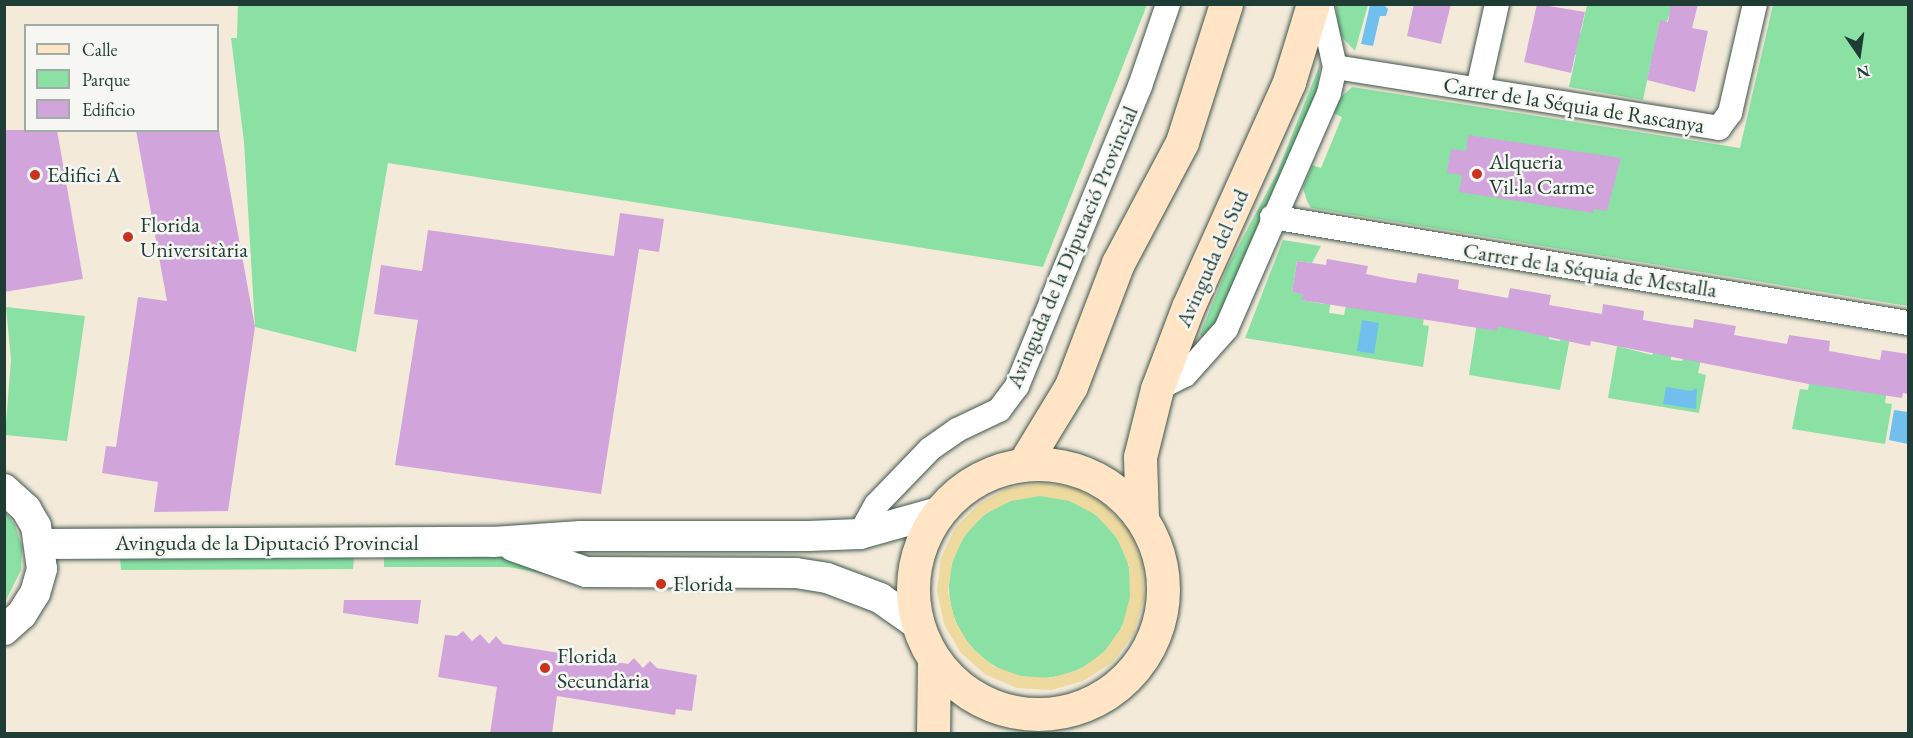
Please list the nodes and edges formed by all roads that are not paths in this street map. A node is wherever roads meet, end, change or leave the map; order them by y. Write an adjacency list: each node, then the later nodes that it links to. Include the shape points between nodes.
1 (1168, 4): 16 (street, Avinguda de la Diputació Provincial, via 1140,86 1017,386 999,410 957,430 930,449 876,505)
2 (1226, 4): 12 (main road, via 1182,142 1118,263 1067,394)
3 (1313, 4): 11 (main road, Avinguda del Sud, via 1289,82 1188,307)
4 (1321, 4): 7 (street)
5 (1497, 4): 8 (street)
6 (1755, 4): 8 (street, Carrer de la Séquia de Rascanya, via 1730,113 1719,128)
7 (1335, 67): 8 (street, Carrer de la Séquia de Rascanya); 9 (street, via 1329,93)
8 (1478, 89)
9 (1272, 217): 10 (street, Carrer de la Séquia de Mestalla); 11 (street, via 1226,329 1185,375)
10 (1908, 323)
11 (1157, 389): 15 (main road, Avinguda del Sud, via 1140,457)
12 (1023, 465): 14 (main road, via 989,474 959,492); 15 (main road, via 1057,465 1090,475 1119,493)
13 (4, 489): 18 (street, via 26,509)
14 (939, 512): 16 (street, Avinguda de la Diputació Provincial); 19 (main road, via 919,552 912,588)
15 (1142, 518): 22 (main road, via 1156,545 1163,573 1164,603 1152,644 1127,679 1097,701)
16 (860, 534): 17 (street, Avinguda de la Diputació Provincial, via 581,536)
17 (493, 542): 18 (street, Avinguda de la Diputació Provincial); 19 (street, Avinguda de la Diputació Provincial, via 534,552 586,572 796,573 827,578 880,598)
18 (41, 544): 20 (street, via 42,569 35,593 22,614)
19 (917, 624): 21 (main road)
20 (4, 630)
21 (934, 661): 22 (main road, via 959,687 990,705); 23 (main road)
22 (1055, 723)
23 (933, 734)

